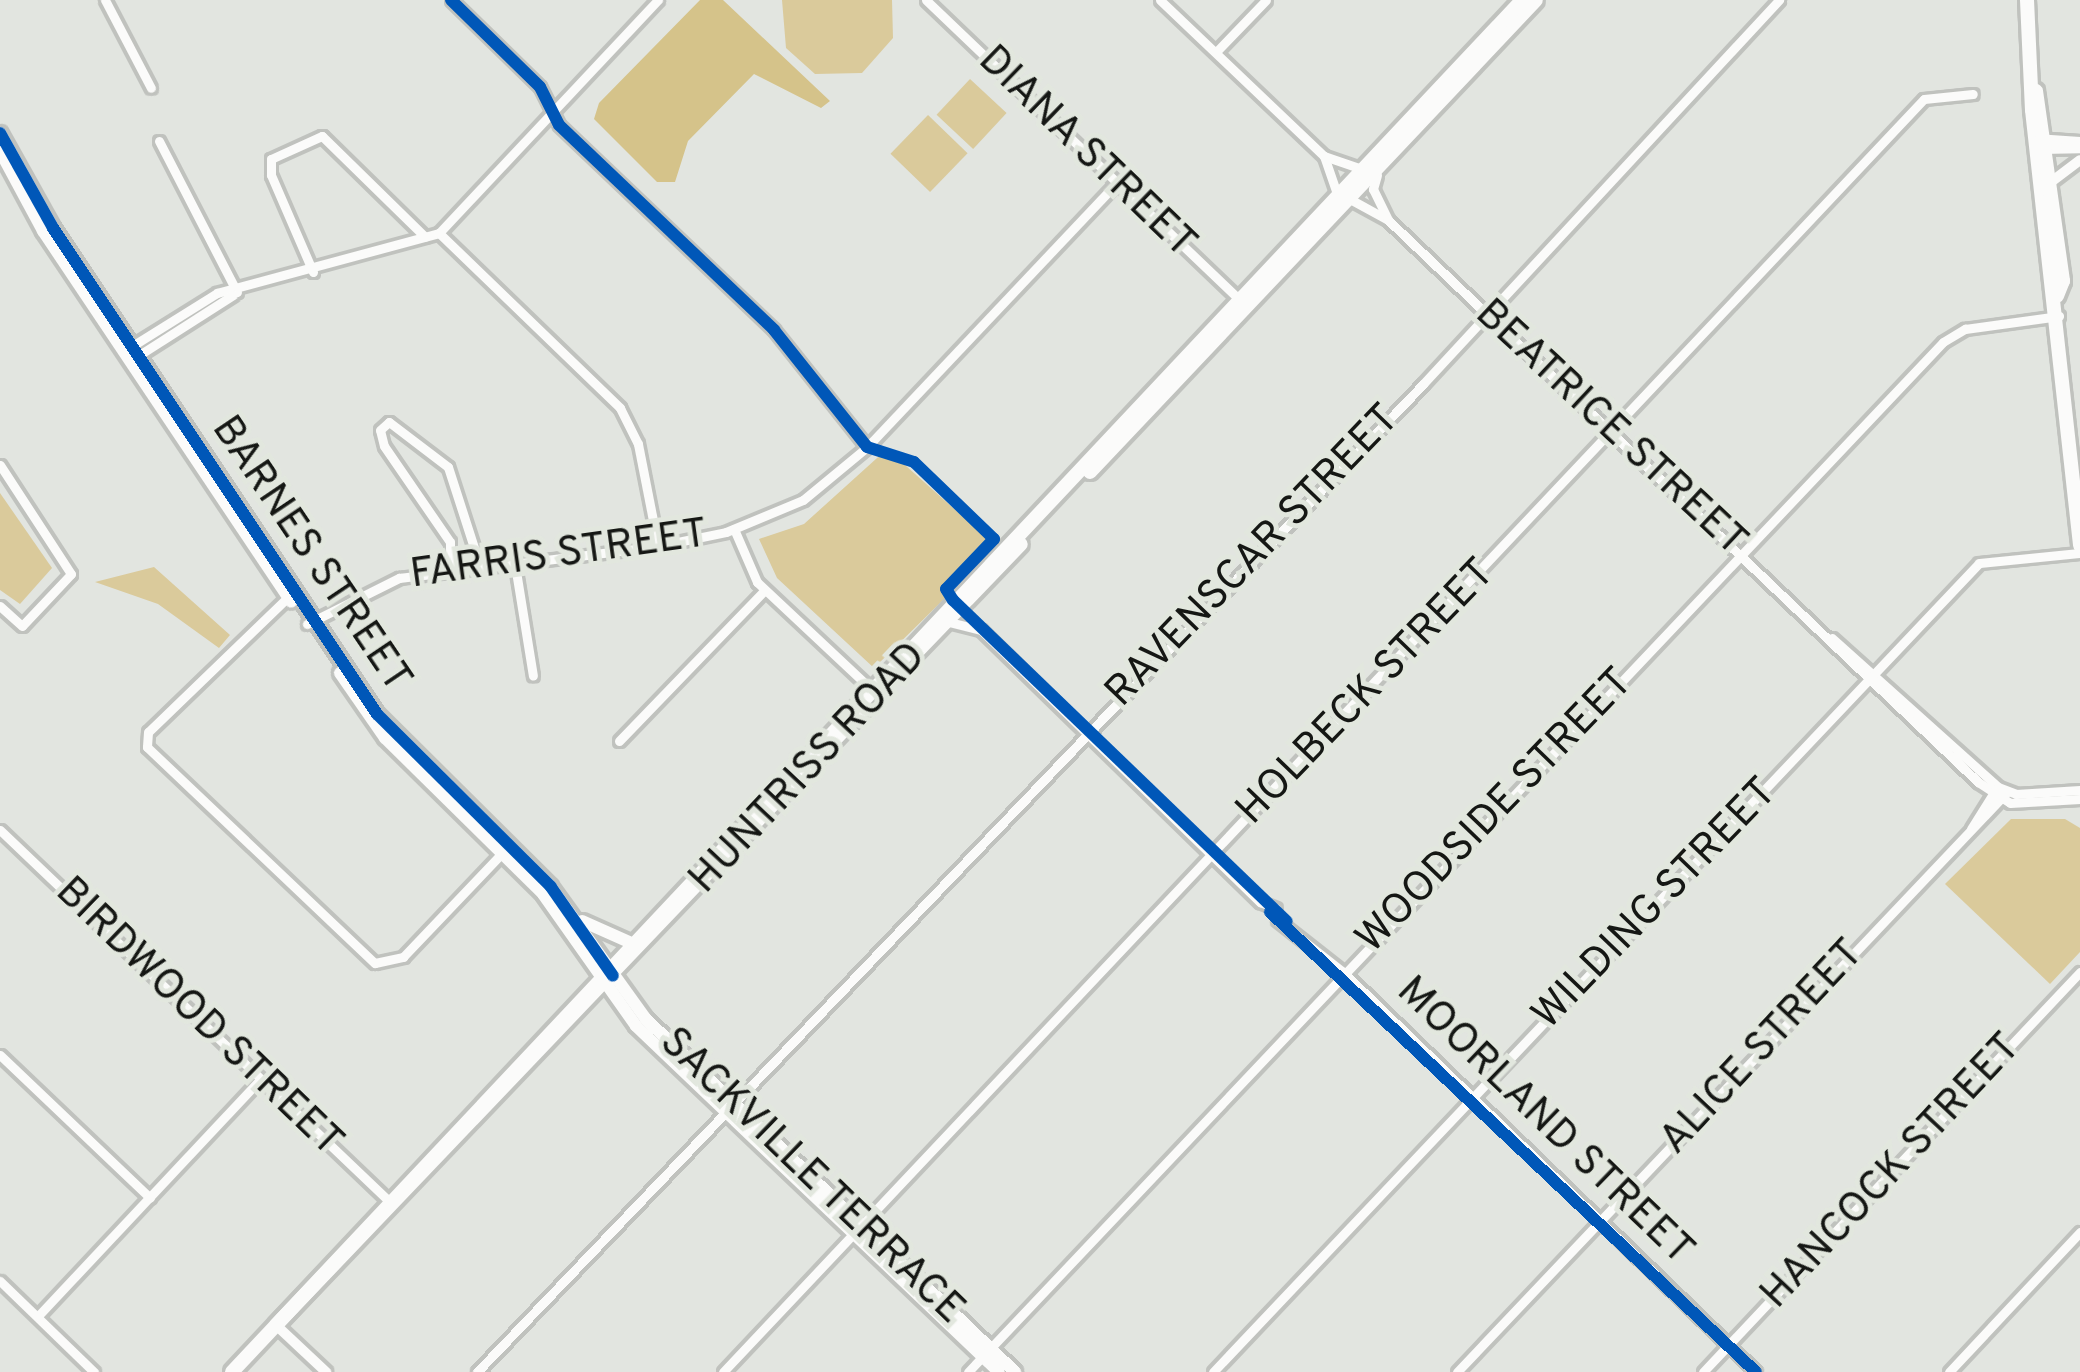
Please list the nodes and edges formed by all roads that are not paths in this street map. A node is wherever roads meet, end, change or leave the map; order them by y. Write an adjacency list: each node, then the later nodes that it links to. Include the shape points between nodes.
1 (105, 0): 12 (street)
2 (452, 0): 14 (street)
3 (658, 0): 14 (street)
4 (926, 0): 25 (street, DIANA STREET)
5 (1160, 0): 11 (street)
6 (1266, 0): 11 (street)
7 (1522, 0): 23 (main road, HUNTRISS ROAD)
8 (1536, 0): 20 (main road, HUNTRISS ROAD)
9 (1779, 0): 34 (street, RAVENSCAR STREET)
10 (2027, 0): 17 (main road)
11 (1216, 52): 21 (street)
12 (151, 88)
13 (1973, 94): 37 (street, HOLBECK STREET, via 1924,99)
14 (553, 108): 28 (street); 38 (street, via 559,125 774,330)
15 (0, 133): 36 (main road, BARNES STREET)
16 (159, 140): 31 (street)
17 (2042, 144): 18 (street); 24 (main road); 32 (main road)
18 (2080, 145)
19 (0, 152): 36 (main road, BARNES STREET)
20 (1392, 153): 26 (main road, HUNTRISS ROAD); 27 (street, via 1373,183)
21 (1324, 156): 23 (street); 26 (street)
22 (2080, 160): 24 (street)
23 (1359, 168): 26 (main road, HUNTRISS ROAD)
24 (2051, 182): 32 (main road, via 2063,281)
25 (1116, 184): 33 (street, DIANA STREET); 38 (street, FARRIS STREET)
26 (1342, 195): 27 (street, BEATRICE STREET); 33 (main road, HUNTRISS ROAD)
27 (1388, 220): 34 (street, BEATRICE STREET)
28 (440, 233): 29 (street); 41 (street, via 620,408 638,444)
29 (425, 237): 30 (street); 30 (street, via 322,136 271,159)
30 (314, 272): 31 (street)
31 (237, 292): 36 (street, via 204,300)
32 (2057, 296): 35 (main road)
33 (1242, 302): 51 (main road, HUNTRISS ROAD); 54 (main road, HUNTRISS ROAD)
34 (1488, 314): 37 (street, BEATRICE STREET); 55 (street, RAVENSCAR STREET)
35 (2059, 316): 42 (main road); 43 (street, WOODSIDE STREET, via 1965,329 1943,342)
36 (131, 354): 48 (main road, BARNES STREET)
37 (1617, 434): 43 (street, BEATRICE STREET); 62 (street, HOLBECK STREET)
38 (867, 447): 40 (street, FARRIS STREET, via 803,500)
39 (0, 465): 49 (street, via 71,574 22,626)
40 (734, 529): 41 (street, FARRIS STREET); 47 (street)
41 (658, 545): 44 (street, FARRIS STREET)
42 (2080, 549): 53 (street, WILDING STREET, via 1979,563)
43 (1742, 554): 53 (street, BEATRICE STREET); 65 (street, WOODSIDE STREET)
44 (515, 565): 45 (street, FARRIS STREET); 52 (street)
45 (481, 569): 46 (street, FARRIS STREET); 46 (street, via 448,467 389,422 380,430 384,446 450,542)
46 (450, 573): 50 (street, FARRIS STREET, via 370,586)
47 (764, 591): 54 (street); 56 (street)
48 (291, 595): 50 (main road, BARNES STREET); 61 (street, via 148,732 147,747 375,963 404,957)
49 (0, 606)
50 (310, 622): 61 (main road, BARNES STREET, via 392,731)
51 (949, 622): 54 (main road, HUNTRISS ROAD); 55 (street, MOORLAND STREET, via 981,630)
52 (533, 676)
53 (1873, 677): 58 (street, BEATRICE STREET); 70 (street, WILDING STREET)
54 (874, 692): 64 (main road, HUNTRISS ROAD); 67 (main road, HUNTRISS ROAD)
55 (1086, 728): 62 (street, MOORLAND STREET); 71 (street, RAVENSCAR STREET)
56 (619, 741)
57 (2080, 790): 58 (street)
58 (2000, 793): 59 (street); 74 (street, ALICE STREET)
59 (2080, 799)
60 (0, 830): 69 (street, BIRDWOOD STREET)
61 (506, 850): 63 (main road, BARNES STREET); 67 (main road, BARNES STREET)
62 (1213, 853): 65 (street, MOORLAND STREET); 75 (street, HOLBECK STREET)
63 (575, 917): 64 (main road); 67 (main road, BARNES STREET)
64 (629, 942): 67 (main road, HUNTRISS ROAD)
65 (1343, 972): 70 (street, MOORLAND STREET); 81 (street, WOODSIDE STREET)
66 (2080, 972): 80 (street, HANCOCK STREET)
67 (606, 975): 71 (main road, SACKVILLE TERRACE); 73 (main road, HUNTRISS ROAD)
68 (0, 1055): 72 (street)
69 (260, 1080): 72 (street); 73 (street, BIRDWOOD STREET)
70 (1470, 1101): 74 (street, MOORLAND STREET); 90 (street, WILDING STREET)
71 (726, 1105): 75 (main road, SACKVILLE TERRACE); 85 (street, RAVENSCAR STREET)
72 (150, 1198): 78 (street)
73 (392, 1203): 79 (main road, HUNTRISS ROAD)
74 (1601, 1219): 80 (street, MOORLAND STREET); 91 (street, ALICE STREET)
75 (860, 1229): 81 (main road, SACKVILLE TERRACE); 86 (street, HOLBECK STREET)
76 (2080, 1232): 94 (street)
77 (0, 1281): 78 (street)
78 (38, 1316): 82 (street)
79 (276, 1325): 83 (main road, HUNTRISS ROAD); 84 (street)
80 (1729, 1345): 92 (street, HANCOCK STREET); 93 (street, MOORLAND STREET)
81 (987, 1353): 87 (street, WOODSIDE STREET); 88 (main road, SACKVILLE TERRACE); 89 (main road, SACKVILLE TERRACE)
82 (94, 1372)
83 (232, 1372)
84 (326, 1372)
85 (477, 1372)
86 (723, 1372)
87 (968, 1372)
88 (999, 1372)
89 (1015, 1372)
90 (1214, 1372)
91 (1457, 1372)
92 (1703, 1372)
93 (1756, 1372)
94 (1948, 1372)

